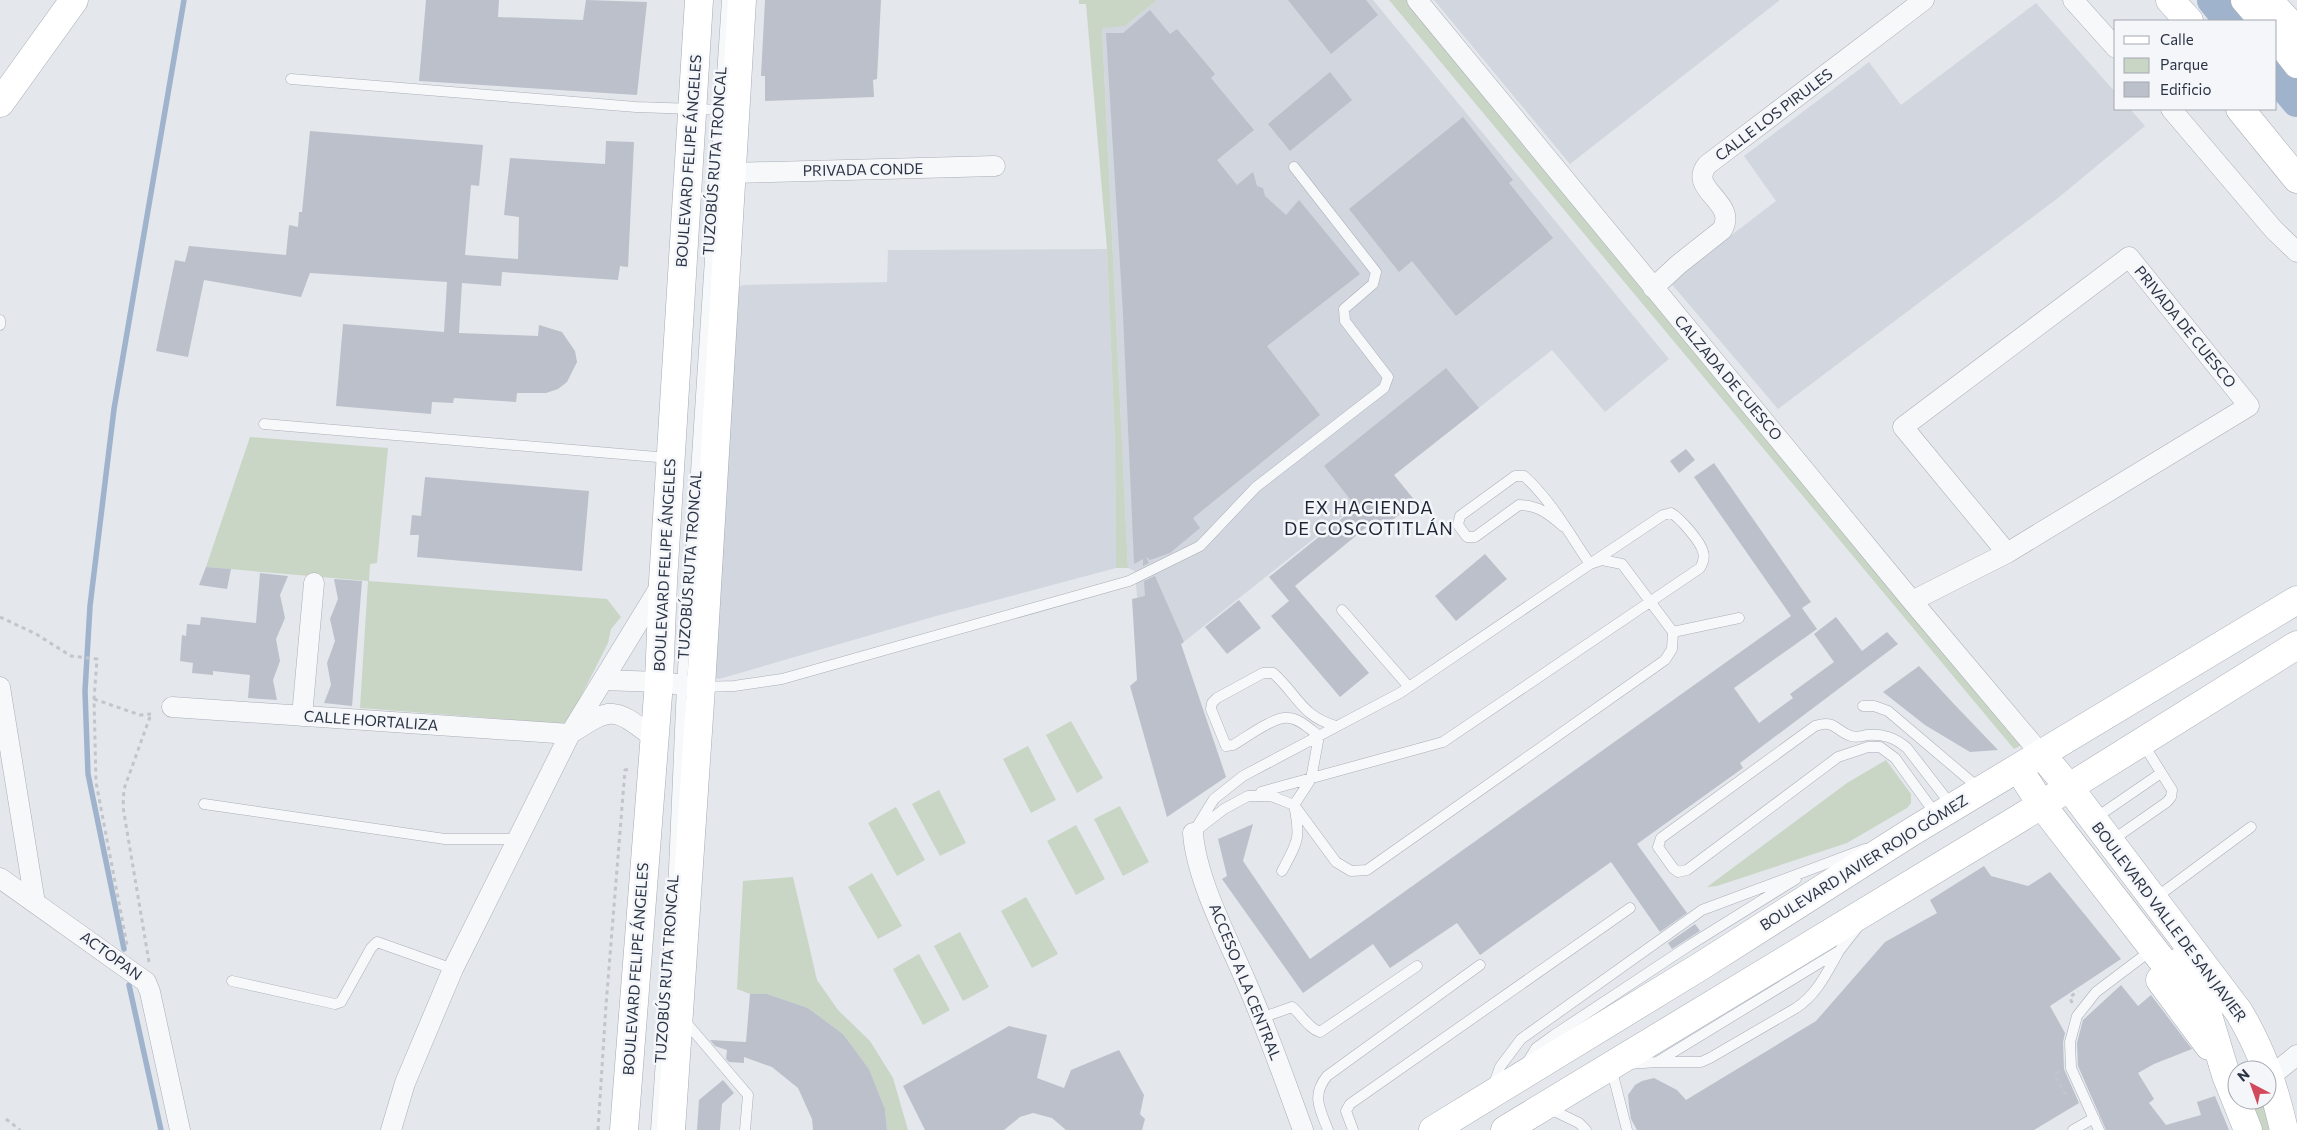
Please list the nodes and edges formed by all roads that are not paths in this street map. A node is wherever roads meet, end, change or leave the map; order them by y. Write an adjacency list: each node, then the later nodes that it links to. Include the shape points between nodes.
1 (74, 0): 20 (main road)
2 (699, 0): 21 (main road, BOULEVARD FELIPE ÁNGELES)
3 (1417, 0): 31 (street, CALZADA DE CUESCO)
4 (1924, 0): 31 (street, CALLE LOS PIRULES, via 1707,165 1702,171 1704,184 1725,212 1726,224)
5 (2073, 0): 16 (street)
6 (2153, 0): 11 (main road)
7 (2170, 0): 12 (main road)
8 (2245, 0): 13 (main road)
9 (2268, 0): 14 (main road)
10 (737, 2): 21 (main road, BOULEVARD FELIPE ÁNGELES)
11 (2167, 20)
12 (2188, 20)
13 (2261, 20)
14 (2297, 31)
15 (2277, 39): 18 (main road)
16 (2114, 46)
17 (707, 50): 21 (lane, TUZOBÚS RUTA TRONCAL)
18 (2297, 64)
19 (291, 79): 21 (lane, via 636,108)
20 (0, 103)
21 (712, 110): 28 (main road, BOULEVARD FELIPE ÁNGELES); 35 (main road, BOULEVARD FELIPE ÁNGELES); 49 (lane, TUZOBÚS RUTA TRONCAL); 49 (lane, TUZOBÚS RUTA TRONCAL)
22 (2172, 110): 30 (street, via 2274,230)
23 (2241, 110): 29 (main road)
24 (2264, 110): 25 (main road)
25 (2297, 150)
26 (995, 166): 28 (street, PRIVADA CONDE)
27 (1294, 167): 49 (lane, via 1376,272 1373,284 1344,310 1345,321 1388,376 1384,388 1256,487 1200,546 1130,581 782,678 734,686)
28 (731, 173): 49 (main road, BOULEVARD FELIPE ÁNGELES)
29 (2297, 179)
30 (2297, 252)
31 (1653, 288): 42 (street, CALZADA DE CUESCO)
32 (0, 320): 33 (lane)
33 (0, 325)
34 (264, 424): 35 (lane)
35 (670, 458): 39 (main road, BOULEVARD FELIPE ÁNGELES)
36 (1564, 527): 36 (lane, via 1524,476 1515,476 1460,516 1458,525 1467,537 1475,537 1519,505 1528,505 1546,512); 38 (lane)
37 (2007, 553): 37 (street, PRIVADA DE CUESCO, via 2249,406 2129,257 1903,427); 42 (street, PRIVADA DE CUESCO)
38 (1590, 564): 43 (lane, via 1602,560 1622,564); 43 (lane, via 1662,515 1671,513 1679,517 1703,552 1704,560 1700,568); 51 (lane)
39 (663, 582): 48 (street); 49 (main road, BOULEVARD FELIPE ÁNGELES)
40 (314, 583): 54 (street)
41 (2297, 600): 60 (main road, BOULEVARD JAVIER ROJO GÓMEZ)
42 (1912, 601): 60 (street, CALZADA DE CUESCO)
43 (1650, 602): 46 (lane); 62 (lane, via 1443,742)
44 (1342, 610): 51 (lane)
45 (1739, 618): 46 (lane)
46 (1672, 632): 66 (lane, via 1672,649 1665,660 1366,870 1351,871 1336,862)
47 (2297, 645): 59 (main road)
48 (603, 680): 49 (street); 56 (street)
49 (677, 684): 58 (main road, BOULEVARD FELIPE ÁNGELES); 88 (main road, BOULEVARD FELIPE ÁNGELES); 91 (lane, TUZOBÚS RUTA TRONCAL); 106 (lane, TUZOBÚS RUTA TRONCAL, via 673,892)
50 (0, 687): 78 (street)
51 (1409, 687): 55 (lane)
52 (1863, 706): 60 (lane, via 1888,711 1902,721)
53 (172, 707): 54 (street, CALLE HORTALIZA)
54 (302, 716): 56 (street, CALLE HORTALIZA)
55 (1336, 726): 57 (lane); 57 (lane, via 1320,722 1309,714 1273,673 1263,673 1212,703 1211,709 1226,746 1274,721 1289,718 1300,721)
56 (570, 734): 58 (street, via 598,715 616,714); 72 (street)
57 (1319, 736): 62 (lane); 71 (lane, via 1243,776 1221,793 1204,812)
58 (654, 738): 105 (main road, BOULEVARD FELIPE ÁNGELES)
59 (2142, 741): 61 (lane); 64 (main road)
60 (2015, 770): 64 (main road, BOULEVARD VALLE DE SAN JAVIER); 67 (main road, BOULEVARD JAVIER ROJO GÓMEZ)
61 (2161, 773): 68 (lane); 73 (lane, via 2172,790 2167,802)
62 (1312, 779): 63 (lane); 66 (lane)
63 (1248, 796): 66 (lane, via 1271,796); 71 (lane, via 1224,809)
64 (2048, 800): 68 (main road, BOULEVARD VALLE DE SAN JAVIER); 79 (main road); 82 (main road, BOULEVARD VALLE DE SAN JAVIER); 87 (main road, BOULEVARD VALLE DE SAN JAVIER, via 2186,990)
65 (204, 804): 72 (lane, via 445,839)
66 (1294, 805): 75 (lane, via 1299,830 1295,847)
67 (1945, 812): 67 (lane, via 1907,748 1898,740 1886,735 1850,736 1835,725 1825,723 1815,726 1661,838 1658,847 1678,872 1687,870 1838,757 1868,747 1880,747 1895,758); 70 (main road, BOULEVARD JAVIER ROJO GÓMEZ)
68 (2093, 820): 73 (main road, BOULEVARD VALLE DE SAN JAVIER)
69 (2251, 827): 77 (lane)
70 (1913, 831): 74 (lane); 98 (main road, BOULEVARD JAVIER ROJO GÓMEZ)
71 (1194, 833): 89 (street, ACCESO A LA CENTRAL, via 1201,872)
72 (518, 840): 85 (street)
73 (2110, 842): 77 (main road, BOULEVARD VALLE DE SAN JAVIER)
74 (1816, 866): 98 (lane, via 1536,1048); 99 (lane, via 1702,910 1651,945 1521,1039 1500,1067)
75 (1282, 871)
76 (0, 878): 78 (street, ACTOPAN)
77 (2154, 900): 93 (main road, BOULEVARD VALLE DE SAN JAVIER, via 2239,1012 2261,1053)
78 (35, 903): 103 (street, ACTOPAN, via 139,976 150,992)
79 (1872, 907): 81 (lane); 95 (main road)
80 (1630, 908): 111 (lane, via 1350,1104 1346,1111)
81 (1839, 951): 94 (lane); 94 (lane, via 1820,985 1796,1008 1701,1062)
82 (2141, 958): 97 (main road, BOULEVARD VALLE DE SAN JAVIER, via 2196,1025); 102 (lane, via 2096,992 2076,1016 2070,1042 2070,1068)
83 (1480, 965): 110 (lane, via 1327,1076 1319,1086 1317,1096)
84 (1417, 966): 89 (lane, via 1320,1032 1312,1029 1292,1007)
85 (453, 969): 86 (lane, via 377,942 341,1002 335,1004); 104 (street, via 405,1083)
86 (232, 980)
87 (2207, 1013): 92 (main road, BOULEVARD VALLE DE SAN JAVIER); 97 (main road, BOULEVARD VALLE DE SAN JAVIER)
88 (679, 1014): 107 (main road, BOULEVARD FELIPE ÁNGELES); 108 (lane, via 748,1095)
89 (1261, 1018): 109 (street, ACCESO A LA CENTRAL)
90 (2297, 1055): 96 (street)
91 (641, 1056)
92 (2246, 1060)
93 (2262, 1060)
94 (1656, 1062): 95 (lane)
95 (1610, 1066): 100 (main road); 115 (lane)
96 (2277, 1070)
97 (2226, 1075): 118 (main road, BOULEVARD VALLE DE SAN JAVIER)
98 (1516, 1080): 99 (main road, BOULEVARD JAVIER ROJO GÓMEZ)
99 (1490, 1095): 112 (main road, BOULEVARD JAVIER ROJO GÓMEZ)
100 (1545, 1106): 113 (main road); 114 (lane, via 1579,1123)
101 (2275, 1110): 119 (main road, BOULEVARD VALLE DE SAN JAVIER)
102 (2094, 1118): 116 (lane); 117 (lane)
103 (180, 1130)
104 (390, 1130)
105 (624, 1130)
106 (656, 1130)
107 (671, 1130)
108 (745, 1130)
109 (1303, 1130)
110 (1328, 1130)
111 (1353, 1130)
112 (1433, 1130)
113 (1505, 1130)
114 (1586, 1130)
115 (1627, 1130)
116 (2073, 1130)
117 (2100, 1130)
118 (2248, 1130)
119 (2283, 1130)

